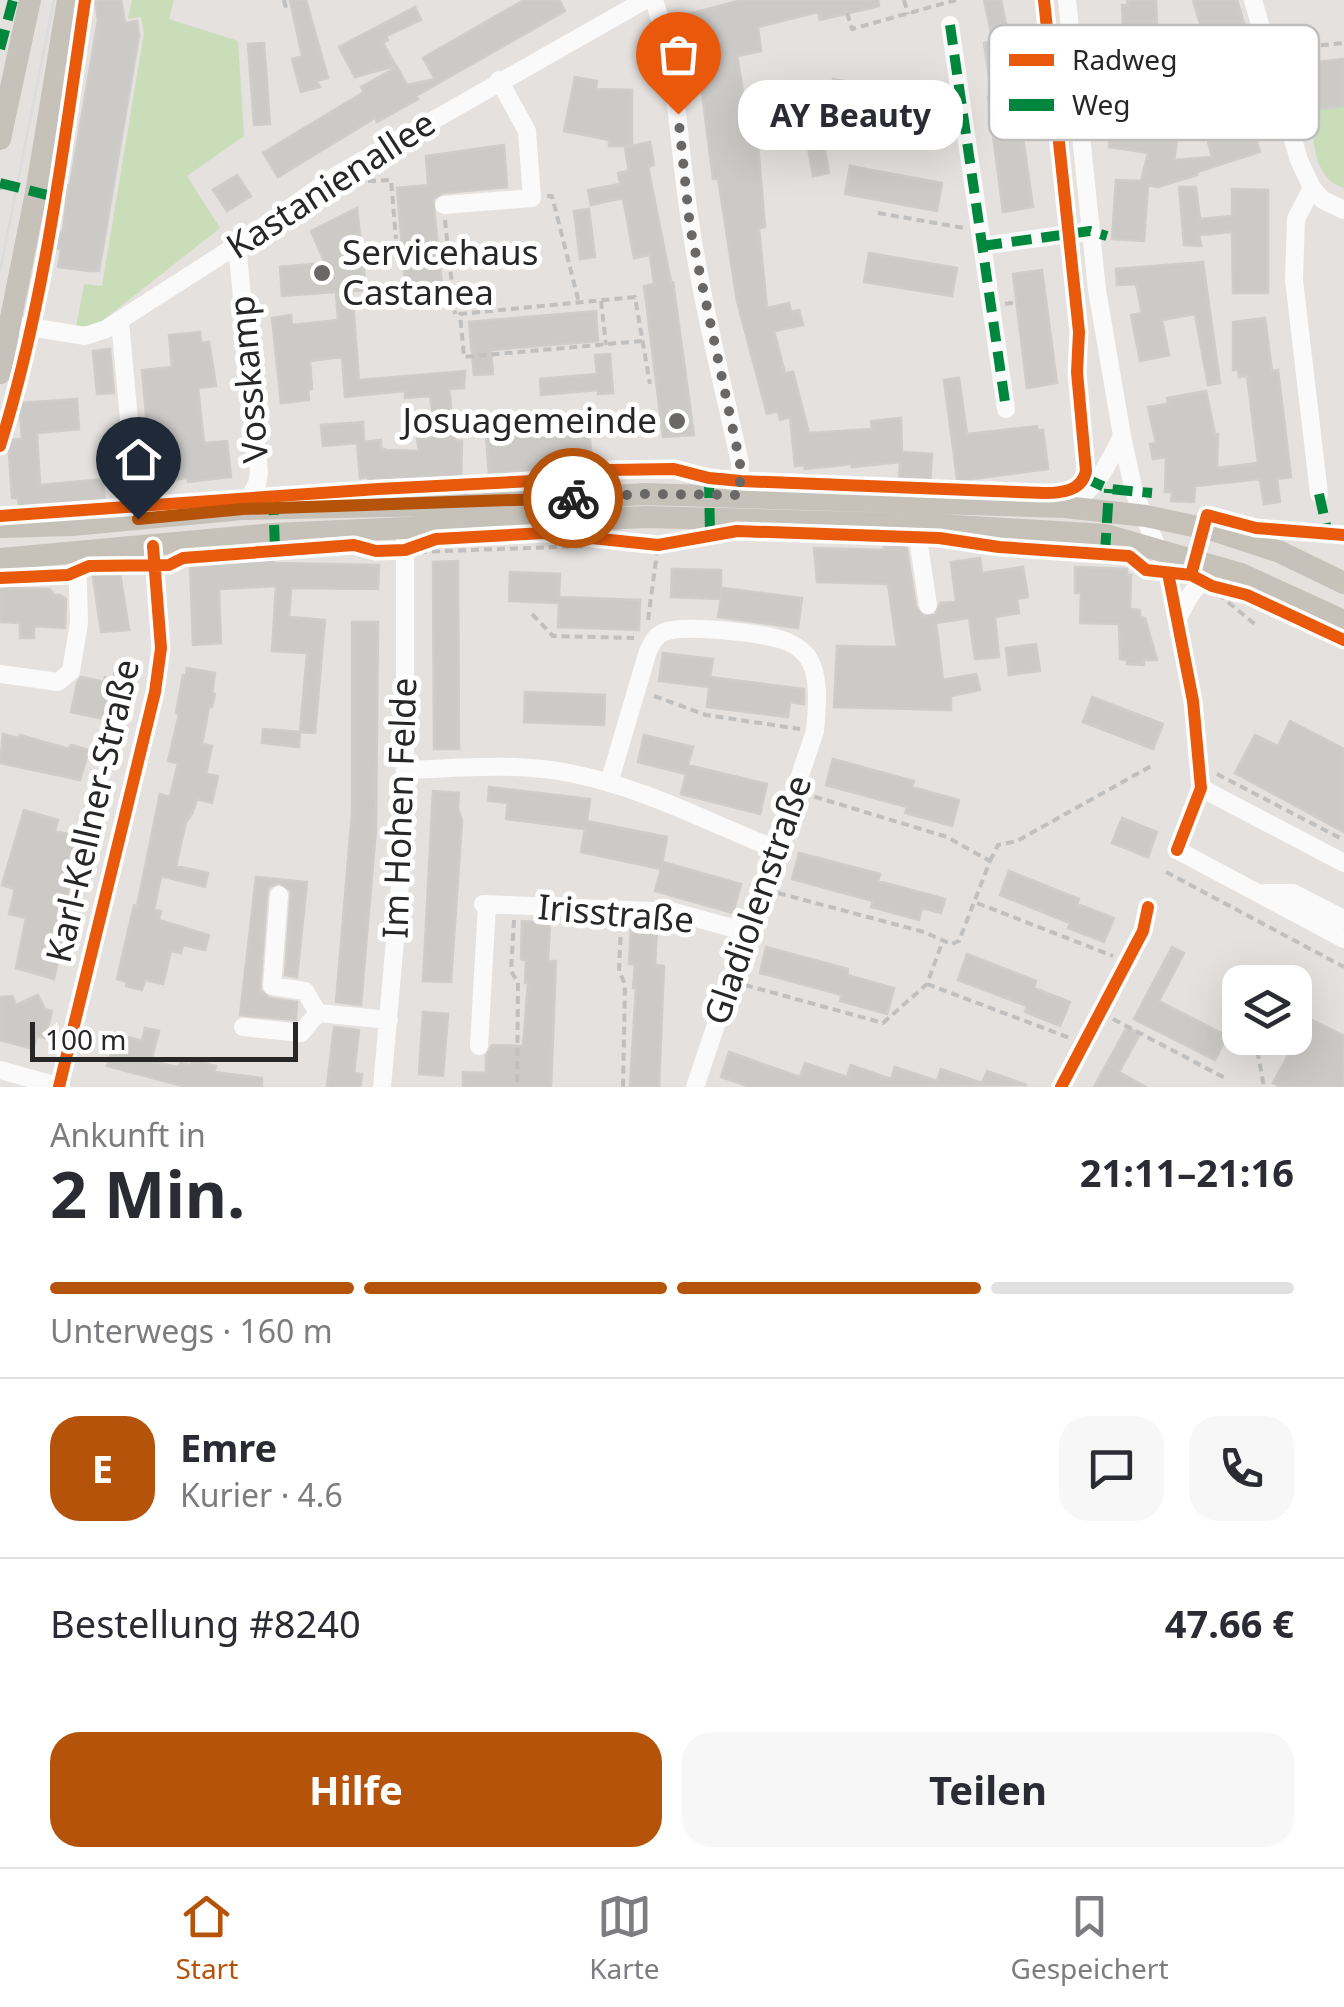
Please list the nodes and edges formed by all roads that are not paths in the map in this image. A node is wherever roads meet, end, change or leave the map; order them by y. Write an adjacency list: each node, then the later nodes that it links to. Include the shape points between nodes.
1 (30, 0): 11 (main road)
2 (68, 0): 21 (main road)
3 (645, 0): 10 (street, Kastanienallee)
4 (654, 0): 26 (street, via 668,40 690,227 740,463)
5 (1067, 0): 8 (street)
6 (1253, 0): 9 (street)
7 (950, 25): 19 (street)
8 (1069, 25)
9 (1260, 25)
10 (500, 80): 15 (street, via 527,131 532,198); 18 (street, Kastanienallee, via 335,176)
11 (1, 128)
12 (1081, 140): 17 (street)
13 (1293, 140): 14 (street)
14 (1312, 188): 16 (street); 25 (street, via 1296,219 1294,280)
15 (444, 206)
16 (1344, 210)
17 (1090, 231): 19 (street); 24 (street)
18 (237, 245): 20 (street, Kastanienallee); 28 (street, Vosskamp, via 259,473)
19 (982, 246): 23 (street)
20 (120, 321): 21 (street, Kastanienallee, via 85,336); 30 (street)
21 (12, 324): 22 (main road)
22 (0, 373)
23 (1006, 408)
24 (1122, 436): 27 (street, via 1096,483); 29 (street)
25 (1319, 494)
26 (740, 495): 27 (main road); 28 (main road)
27 (1065, 506): 29 (main road)
28 (243, 509): 30 (main road)
29 (1146, 516): 35 (street); 39 (main road, via 1280,552)
30 (138, 519): 32 (main road)
31 (916, 525): 33 (main road, via 647,517); 35 (main road, via 1106,536); 40 (street)
32 (0, 527)
33 (405, 539): 34 (main road, via 274,534); 44 (street, Im Hohen Felde)
34 (153, 546): 36 (main road); 60 (street, Karl-Kellner-Straße, via 161,648 155,692)
35 (1159, 548): 38 (main road); 41 (street)
36 (76, 554): 37 (main road); 43 (street, via 79,623 70,670 58,682)
37 (0, 559)
38 (1241, 574): 41 (street, via 1203,581); 42 (main road)
39 (1344, 582)
40 (928, 605)
41 (1178, 618): 46 (street)
42 (1344, 620)
43 (0, 674)
44 (406, 770): 45 (street, via 527,768); 56 (street, Im Hohen Felde)
45 (609, 783): 47 (street); 47 (street, Gladiolenstraße, via 651,630 795,645 808,656 817,711)
46 (1201, 788): 48 (street); 49 (street, via 1177,850)
47 (776, 849): 53 (street, Gladiolenstraße)
48 (1344, 862)
49 (1260, 893): 52 (street, via 1293,893); 54 (street)
50 (279, 894): 55 (street, via 272,986 305,991)
51 (1148, 907): 63 (street, via 1143,931)
52 (1344, 919)
53 (747, 932): 58 (street, Irisstraße, via 674,912 485,904); 62 (street, Gladiolenstraße)
54 (1344, 939)
55 (318, 1014): 56 (street); 57 (street, via 301,1032)
56 (389, 1020): 61 (street, Im Hohen Felde)
57 (243, 1027)
58 (479, 1046)
59 (0, 1070): 60 (street)
60 (60, 1087)
61 (382, 1087)
62 (695, 1087)
63 (1061, 1087)

